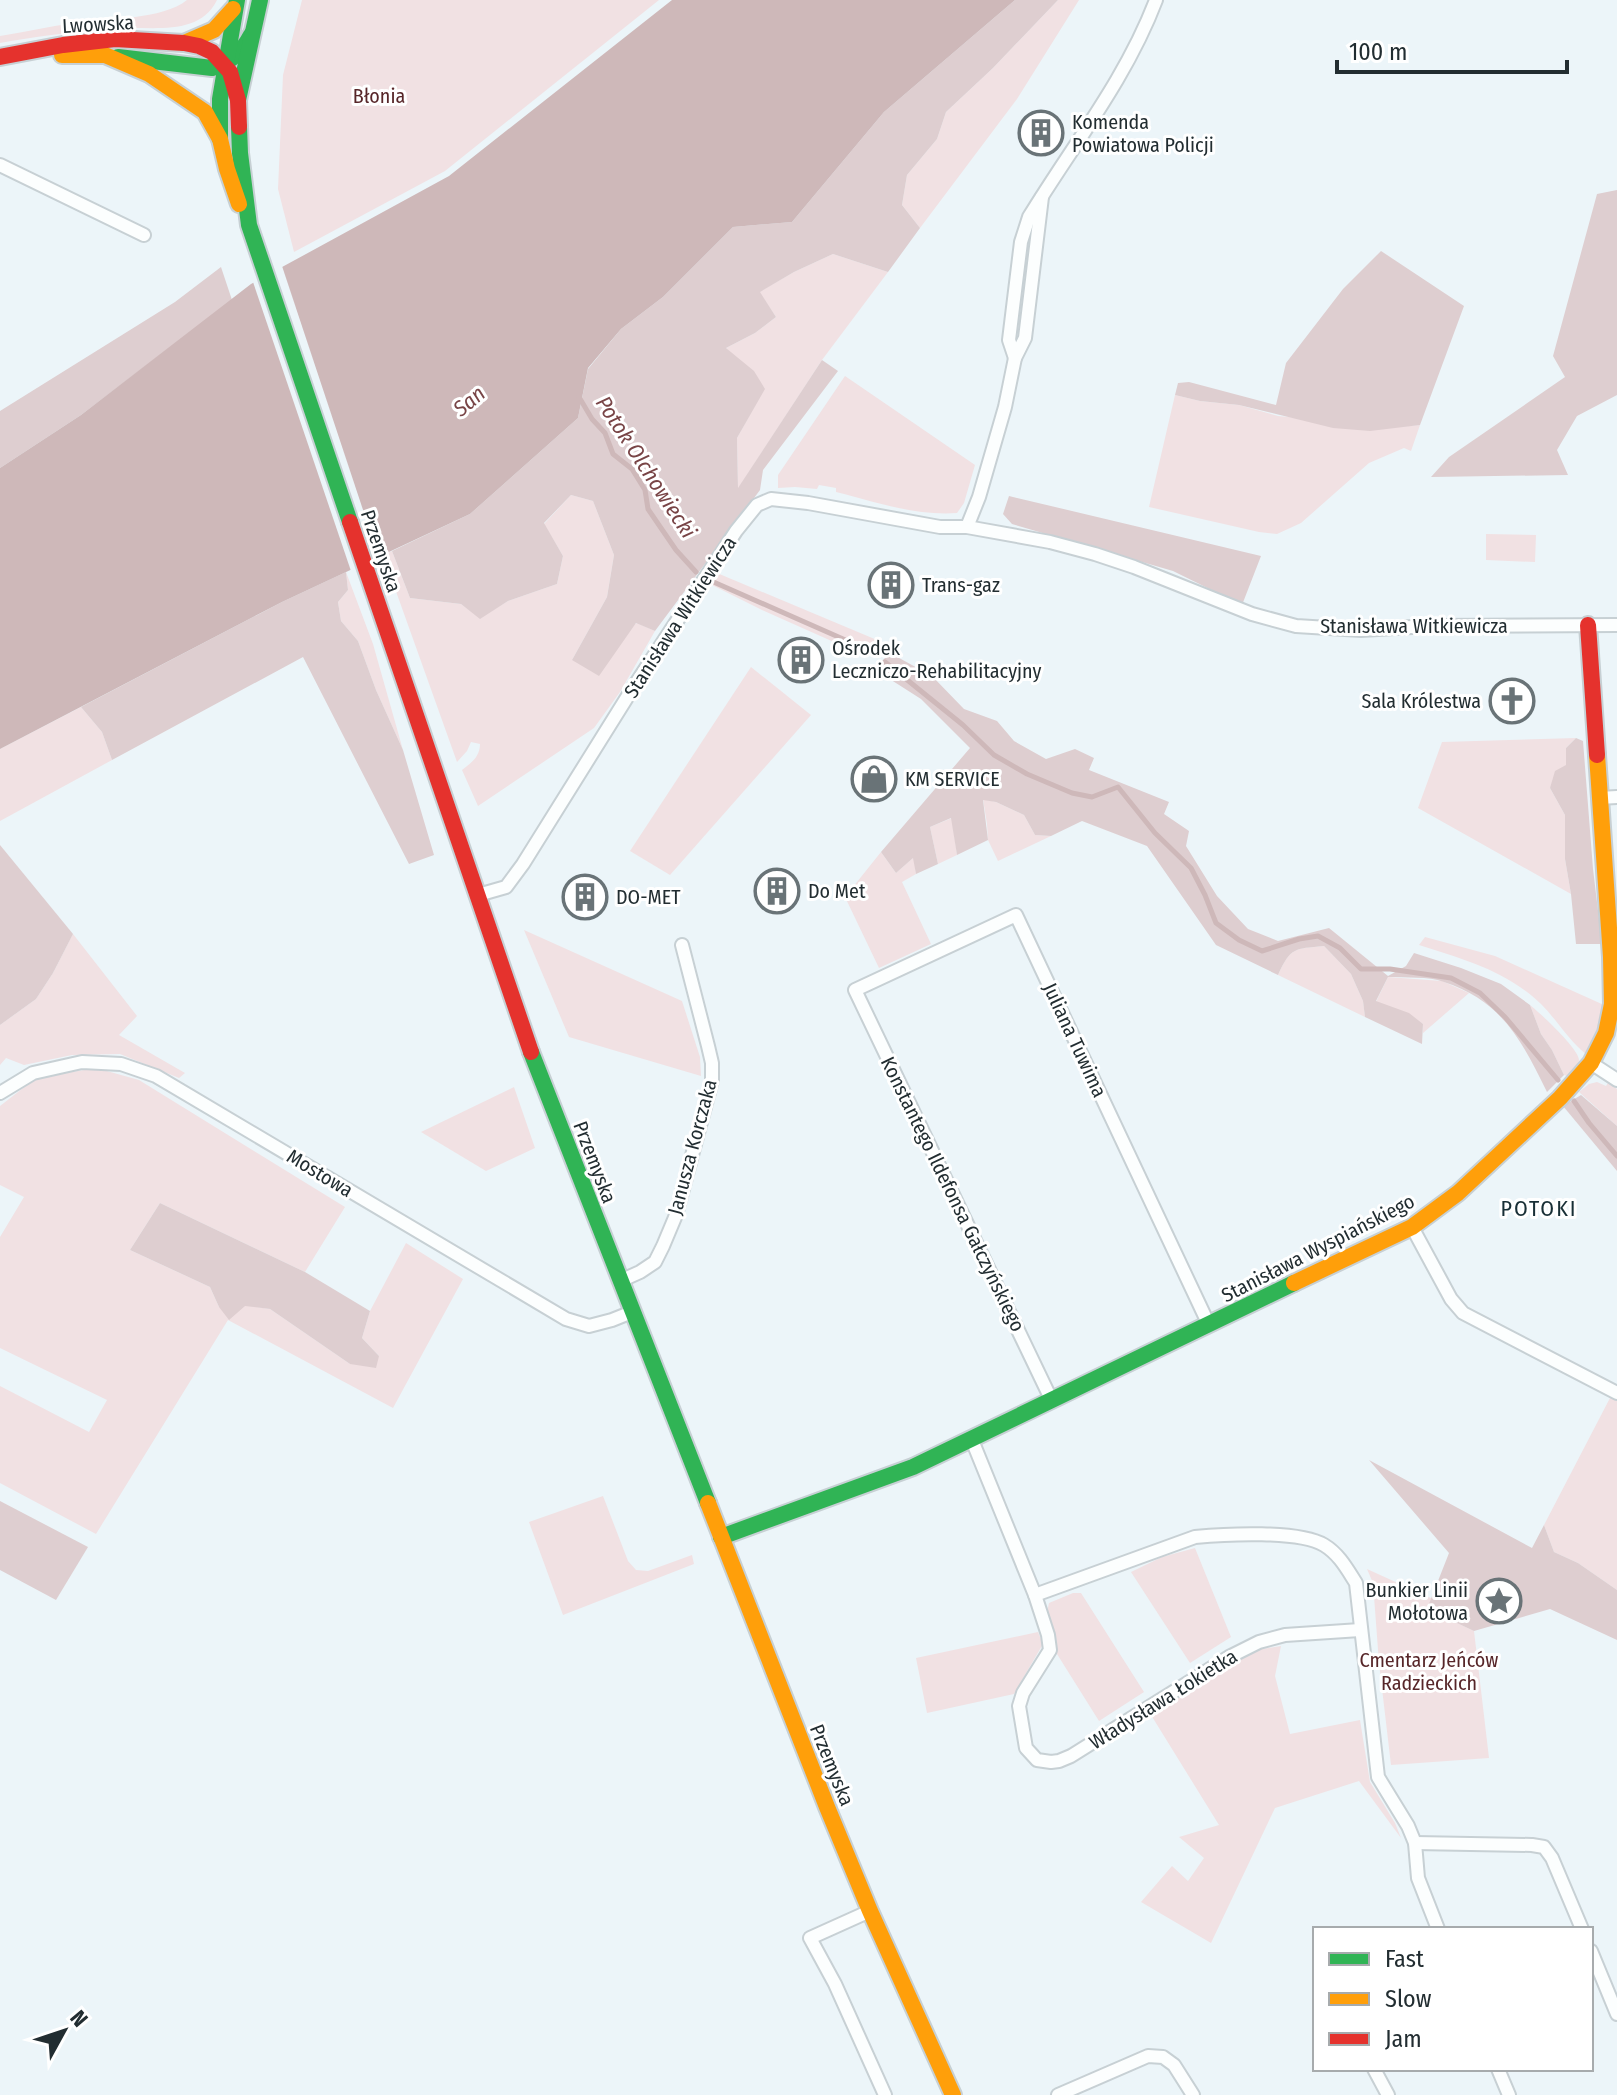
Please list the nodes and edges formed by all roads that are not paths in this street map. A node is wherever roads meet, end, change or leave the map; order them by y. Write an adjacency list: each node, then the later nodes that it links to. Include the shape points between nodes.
1 (260, 0): 4 (main road, Przemyska)
2 (1156, 0): 14 (street, via 1118,79 1043,194 1025,338)
3 (236, 2): 5 (main road, via 214,30); 8 (main road, Przemyska)
4 (251, 35): 8 (main road); 9 (main road, Przemyska)
5 (184, 43): 6 (main road, Lwowska, via 115,39); 8 (main road, Lwowska, via 212,52)
6 (8, 55): 7 (main road, Lwowska)
7 (105, 55): 8 (main road, Lwowska, via 197,68); 10 (main road, Lwowska, via 178,92 205,112)
8 (225, 65): 9 (main road); 10 (main road, Przemyska)
9 (238, 100): 12 (main road, Przemyska)
10 (220, 139): 12 (main road, Przemyska, via 236,200)
11 (0, 165): 13 (street)
12 (252, 232): 19 (main road, Przemyska)
13 (144, 235)
14 (967, 527): 15 (street, Stanisława Witkiewicza, via 1095,554 1296,626 1361,630); 19 (street, Stanisława Witkiewicza, via 771,499 757,505 523,864 506,887)
15 (1588, 625): 16 (street); 18 (main road, Stanisława Wyspiańskiego)
16 (1617, 625)
17 (1617, 797): 18 (street)
18 (1599, 798): 21 (main road, Stanisława Wyspiańskiego)
19 (478, 895): 27 (main road, Przemyska, via 526,1040)
20 (682, 945): 27 (street, Janusza Korczaka, via 712,1081 663,1246 655,1262)
21 (1614, 958): 23 (main road, Stanisława Wyspiańskiego, via 1606,1033)
22 (855, 990): 29 (street, Juliana Tuwima, via 1016,915); 31 (street, Konstantego Ildefonsa Gałczyńskiego)
23 (1591, 1063): 24 (street); 26 (main road, Stanisława Wyspiańskiego, via 1458,1193)
24 (1617, 1080)
25 (0, 1093): 28 (street, Mostowa, via 33,1073 82,1062 121,1064 156,1076 566,1319 589,1326)
26 (1412, 1227): 29 (main road, Stanisława Wyspiańskiego); 30 (street, via 1463,1313)
27 (620, 1281): 28 (main road, Przemyska)
28 (632, 1312): 33 (main road, Przemyska)
29 (1209, 1325): 31 (main road, Stanisława Wyspiańskiego)
30 (1617, 1393)
31 (1051, 1399): 32 (main road, Stanisława Wyspiańskiego)
32 (972, 1440): 33 (main road, Stanisława Wyspiańskiego); 34 (street, Władysława Łokietka)
33 (721, 1537): 37 (main road, Przemyska)
34 (1035, 1595): 35 (street, via 1195,1537 1302,1538 1323,1544 1340,1558 1356,1583); 35 (street, Władysława Łokietka, via 1050,1650 1019,1706 1026,1748 1037,1760 1051,1762 1071,1756 1259,1642)
35 (1360, 1630): 36 (street, via 1378,1777)
36 (1415, 1843): 38 (street, via 1418,1878); 39 (street, via 1544,1847)
37 (870, 1911): 44 (street, via 810,1938); 45 (main road, Przemyska)
38 (1437, 1927)
39 (1581, 1927)
40 (1593, 1956): 41 (street)
41 (1617, 2014)
42 (1375, 2071): 48 (street)
43 (1499, 2071): 49 (street)
44 (885, 2095)
45 (953, 2095)
46 (1058, 2095): 47 (street, via 1148,2056 1174,2065)
47 (1193, 2095)
48 (1388, 2095)
49 (1509, 2095)

